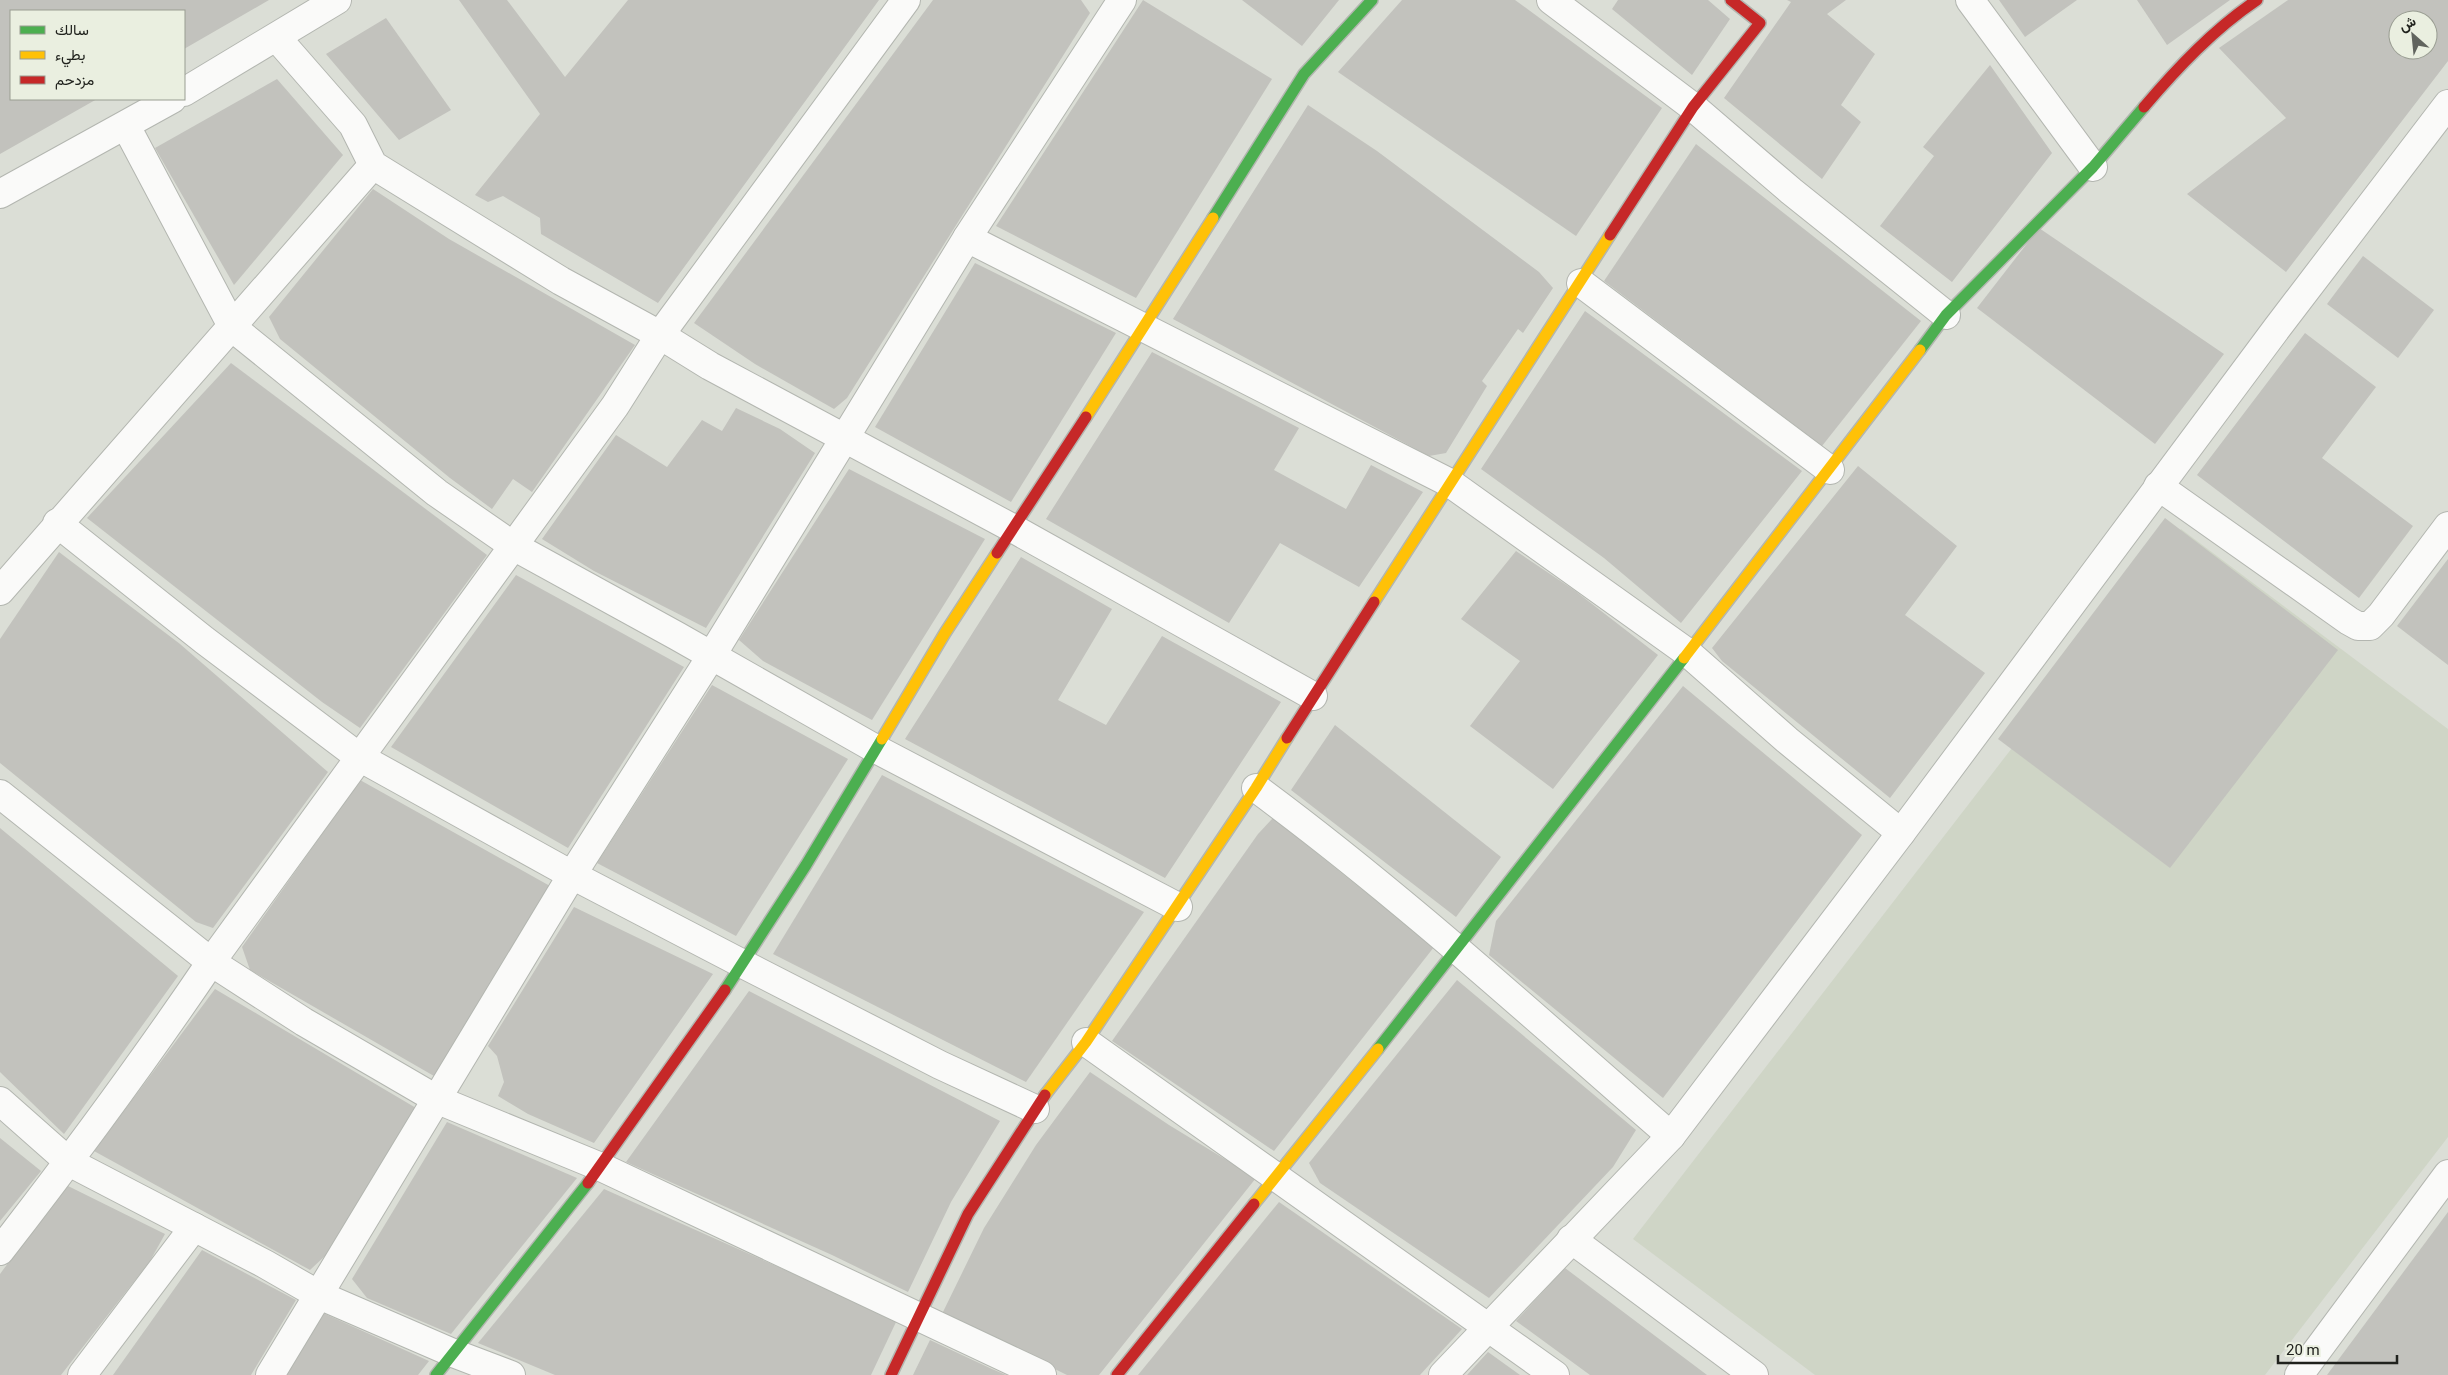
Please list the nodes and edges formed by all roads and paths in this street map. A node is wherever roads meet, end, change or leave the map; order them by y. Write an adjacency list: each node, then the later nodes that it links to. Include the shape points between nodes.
1 (337, 0): 9 (street)
2 (906, 0): 23 (street)
3 (1122, 0): 18 (street)
4 (1372, 0): 21 (street, via 1304,74)
5 (1550, 0): 13 (street)
6 (1730, 0): 13 (street, via 1760,23)
7 (1970, 0): 16 (street)
8 (2257, 0): 16 (street, via 2235,15 2176,69)
9 (277, 38): 10 (street); 15 (street, via 353,125)
10 (185, 91)
11 (170, 100): 14 (street)
12 (2448, 104): 27 (street)
13 (1693, 107): 19 (street); 20 (street, via 1791,191)
14 (126, 126): 17 (street); 22 (street)
15 (373, 165): 22 (street); 23 (street, via 553,276)
16 (2093, 167): 20 (street)
17 (0, 194)
18 (968, 238): 21 (street); 24 (street)
19 (1581, 283): 25 (street); 26 (street)
20 (1946, 314): 25 (street)
21 (1145, 327): 26 (street); 30 (street)
22 (233, 328): 28 (street); 31 (street, via 437,493)
23 (660, 335): 24 (street, via 710,366); 31 (street, via 615,406)
24 (846, 438): 30 (street); 34 (street)
25 (1830, 470): 33 (street)
26 (1450, 483): 33 (street); 35 (street)
27 (2158, 486): 29 (street, via 2358,626 2370,626 2376,620); 40 (street)
28 (57, 523): 32 (street); 37 (street)
29 (2448, 526)
30 (1014, 529): 35 (street); 36 (street)
31 (514, 547): 34 (street); 37 (street)
32 (0, 590)
33 (1688, 654): 40 (street); 43 (street)
34 (712, 655): 36 (street); 41 (street)
35 (1312, 696): 38 (street)
36 (874, 748): 42 (street); 45 (street, via 806,865)
37 (359, 757): 41 (street); 44 (street)
38 (1256, 788): 42 (street); 43 (street)
39 (0, 794): 44 (street)
40 (1901, 833): 50 (street)
41 (572, 875): 45 (street); 47 (street)
42 (1178, 907): 46 (street)
43 (1457, 951): 50 (street); 54 (street)
44 (210, 962): 47 (street, via 304,1022); 51 (street)
45 (742, 964): 49 (street, via 940,1065); 52 (street)
46 (1086, 1042): 49 (street); 54 (street)
47 (438, 1100): 52 (street); 58 (street)
48 (0, 1101): 51 (street)
49 (1035, 1109): 59 (street, via 968,1214)
50 (1671, 1136): 56 (street)
51 (69, 1162): 55 (street); 57 (street)
52 (601, 1167): 59 (street); 61 (street)
53 (2448, 1174): 72 (street)
54 (1276, 1177): 60 (street); 68 (street)
55 (194, 1227): 58 (street); 62 (street)
56 (1572, 1240): 60 (street); 71 (street)
57 (0, 1251)
58 (319, 1295): 61 (street); 63 (street)
59 (918, 1317): 66 (street); 67 (street)
60 (1488, 1326): 69 (street); 70 (street)
61 (453, 1353): 64 (street); 65 (street)
62 (82, 1375)
63 (270, 1375)
64 (436, 1375)
65 (511, 1375)
66 (891, 1375)
67 (1042, 1375)
68 (1117, 1375)
69 (1443, 1375)
70 (1555, 1375)
71 (1754, 1375)
72 (2299, 1375)

